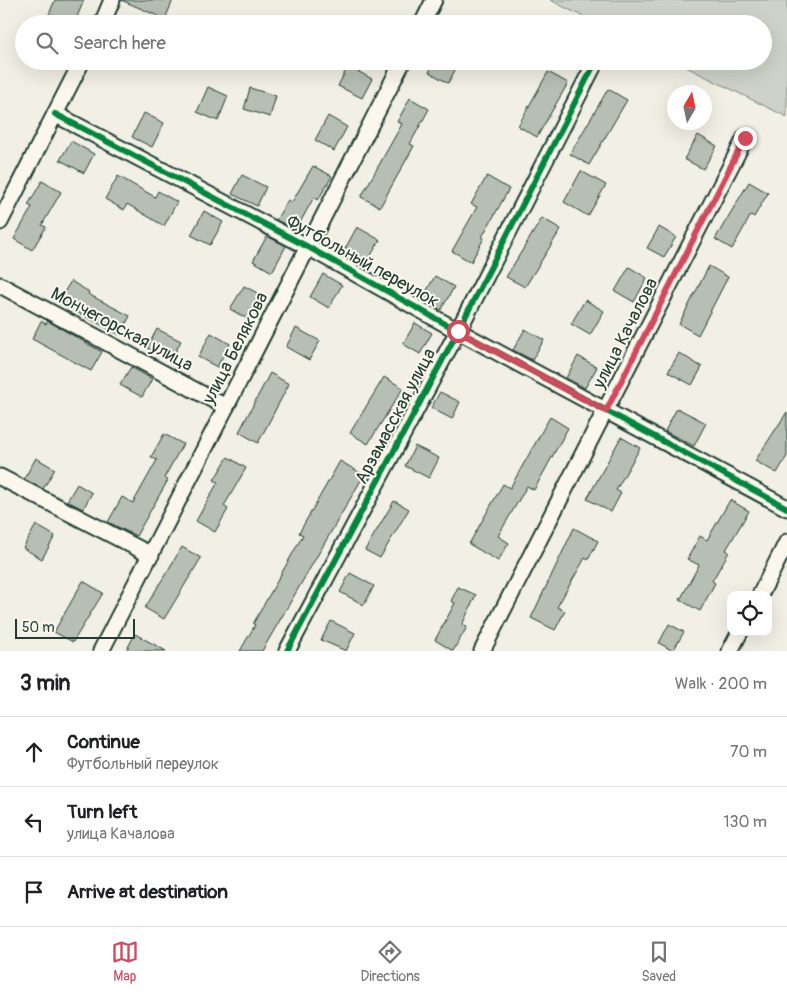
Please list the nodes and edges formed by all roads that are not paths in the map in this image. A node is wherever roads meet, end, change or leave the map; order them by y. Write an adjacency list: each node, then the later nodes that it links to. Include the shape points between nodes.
1 (112, 0): 3 (street)
2 (434, 0): 4 (street)
3 (106, 15)
4 (426, 15)
5 (77, 70): 8 (street)
6 (398, 70): 11 (street, улица Белякова)
7 (591, 70): 13 (street, Арзамасская улица)
8 (55, 114): 10 (street); 11 (street, Футбольный переулок)
9 (745, 138): 15 (street, улица Качалова)
10 (0, 222)
11 (308, 247): 13 (street, Футбольный переулок); 14 (street, улица Белякова)
12 (0, 285): 14 (street, Мончегорская улица)
13 (458, 331): 15 (street, Футбольный переулок); 23 (street, Арзамасская улица)
14 (226, 407): 19 (street, улица Белякова)
15 (606, 411): 17 (street, Футбольный переулок); 24 (street, улица Качалова)
16 (0, 476): 19 (street)
17 (787, 508)
18 (787, 542): 20 (street)
19 (150, 554): 22 (street, улица Белякова)
20 (762, 591)
21 (738, 636): 25 (street)
22 (101, 651)
23 (287, 651)
24 (482, 651)
25 (730, 651)

